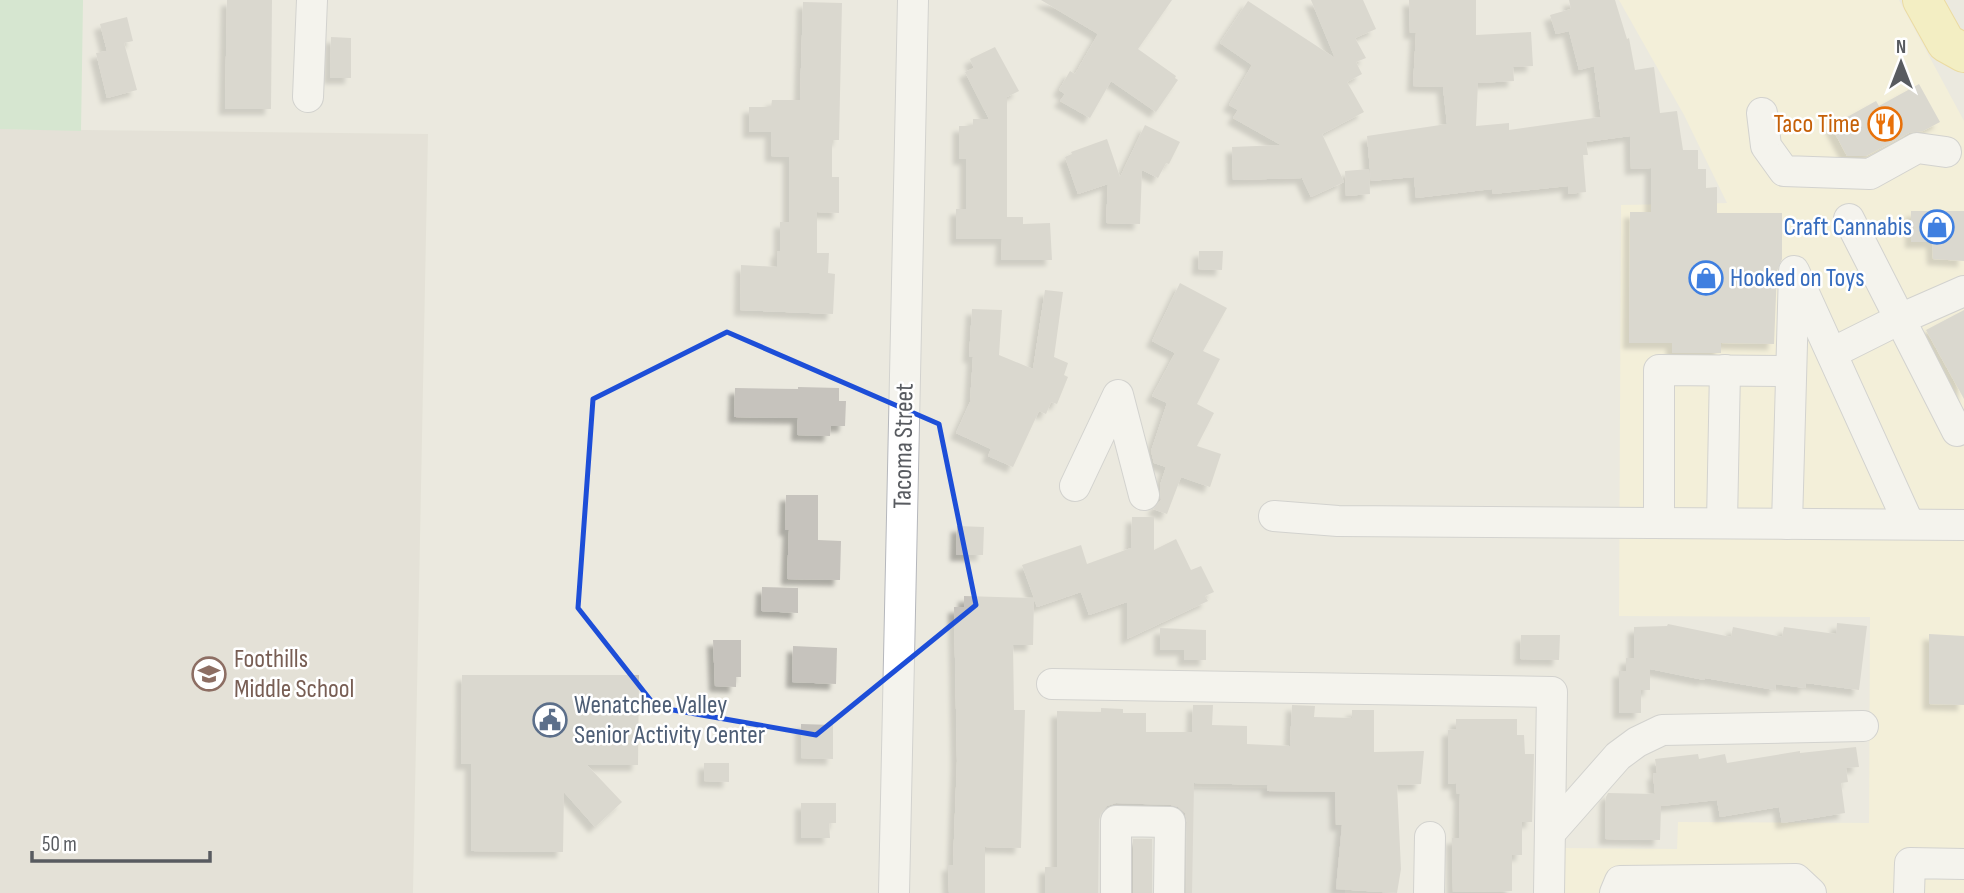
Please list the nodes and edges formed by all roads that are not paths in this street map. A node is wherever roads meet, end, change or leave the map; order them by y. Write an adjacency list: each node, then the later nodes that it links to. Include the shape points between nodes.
1 (312, 0): 5 (street)
2 (913, 0): 29 (street, Tacoma Street)
3 (1922, 0): 4 (main road, via 1946,43)
4 (1964, 53)
5 (308, 97)
6 (1762, 113): 7 (street, via 1766,146 1784,171 1870,174 1917,148)
7 (1955, 147): 8 (street, via 1873,189)
8 (1776, 187)
9 (1849, 219): 11 (street)
10 (1964, 290): 11 (street)
11 (1900, 319): 12 (street); 15 (street)
12 (1832, 353): 14 (street, via 1794,271); 22 (street)
13 (1725, 370): 14 (street); 19 (street, via 1659,370); 20 (street)
14 (1791, 371): 21 (street)
15 (1962, 436)
16 (1074, 486): 17 (street, via 1118,395)
17 (1144, 495)
18 (1274, 516): 19 (street, via 1338,521)
19 (1659, 522): 20 (street)
20 (1722, 523): 21 (street)
21 (1787, 524): 22 (street)
22 (1909, 524): 23 (street)
23 (1964, 525)
24 (1052, 684): 26 (street, via 1552,692)
25 (1863, 726): 26 (street, via 1662,730 1618,755)
26 (1551, 832): 33 (street)
27 (1430, 837): 32 (street)
28 (1964, 864): 36 (street, via 1910,863)
29 (894, 893)
30 (1116, 893): 31 (street, via 1116,821 1170,822)
31 (1169, 893)
32 (1429, 893)
33 (1549, 893)
34 (1615, 893): 35 (street, via 1620,881 1796,879)
35 (1811, 893)
36 (1909, 893)

